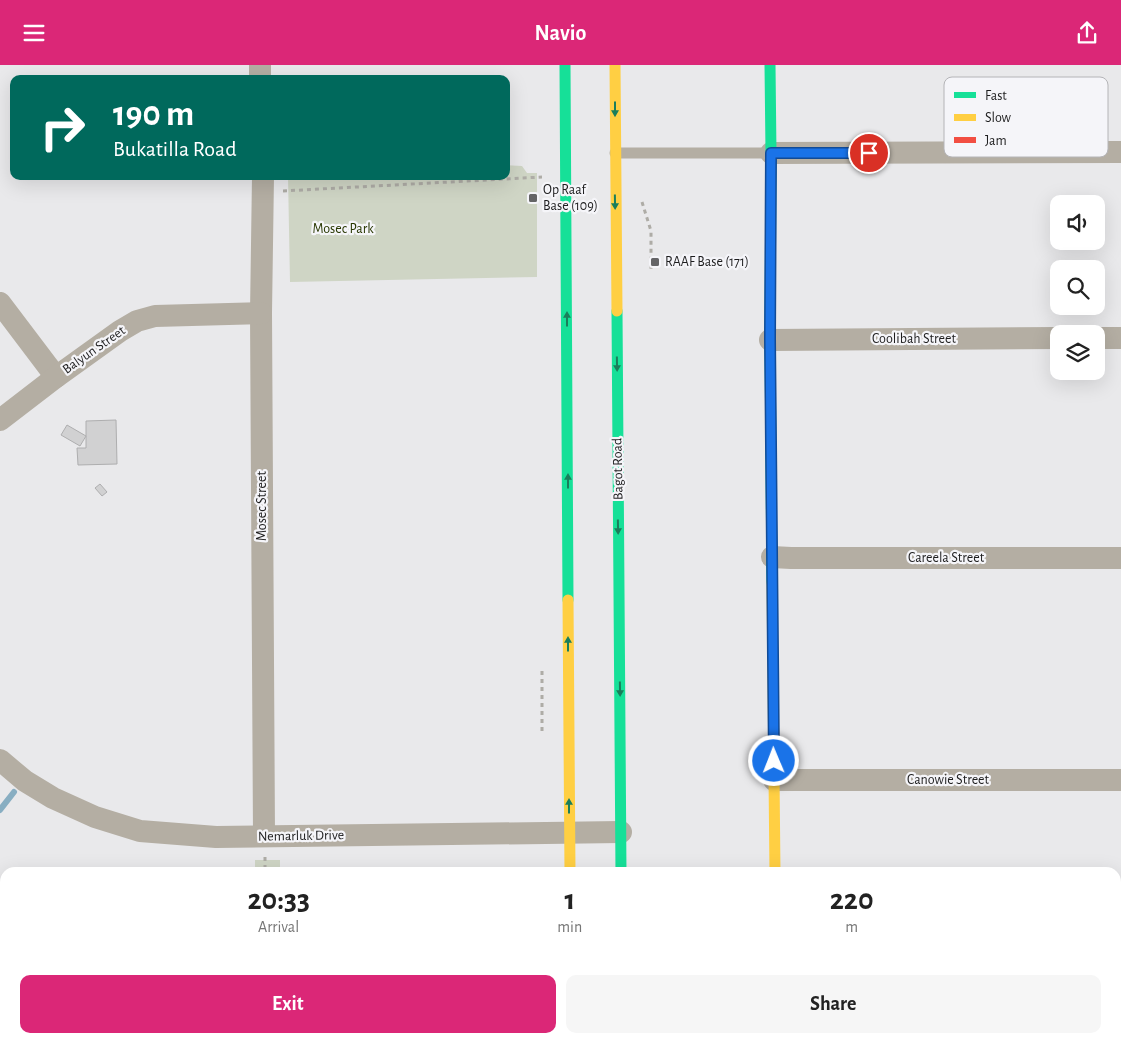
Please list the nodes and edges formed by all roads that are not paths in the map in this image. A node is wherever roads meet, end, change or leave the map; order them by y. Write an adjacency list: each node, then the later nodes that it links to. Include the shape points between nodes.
1 (565, 65): 24 (main road, one-way to 1)
2 (614, 65): 7 (main road, Bagot Road, one-way to 7)
3 (770, 65): 8 (main road)
4 (1108, 151): 5 (street)
5 (1121, 151)
6 (944, 152): 8 (street)
7 (615, 153): 8 (lane); 23 (main road, Bagot Road, one-way to 23)
8 (771, 153): 14 (main road)
9 (263, 184): 11 (street, Mosec Street)
10 (0, 303): 16 (street)
11 (261, 313): 16 (street, Balyun Street, via 155,316 137,321); 25 (street, Mosec Street)
12 (1105, 338): 13 (street)
13 (1121, 338)
14 (770, 339): 15 (street, Coolibah Street); 18 (main road)
15 (1050, 339)
16 (56, 377): 17 (street, Balyun Street)
17 (0, 420)
18 (772, 557): 19 (street, Careela Street); 21 (main road)
19 (1121, 558)
20 (0, 760): 25 (street, Nemarluk Drive, via 53,799 140,831 216,837)
21 (774, 780): 22 (street, Canowie Street); 28 (main road)
22 (1121, 780)
23 (621, 832): 24 (street, Nemarluk Drive); 27 (main road, Bagot Road)
24 (570, 833): 25 (street, Nemarluk Drive); 26 (main road)
25 (264, 836)
26 (570, 867)
27 (621, 867)
28 (775, 867)

